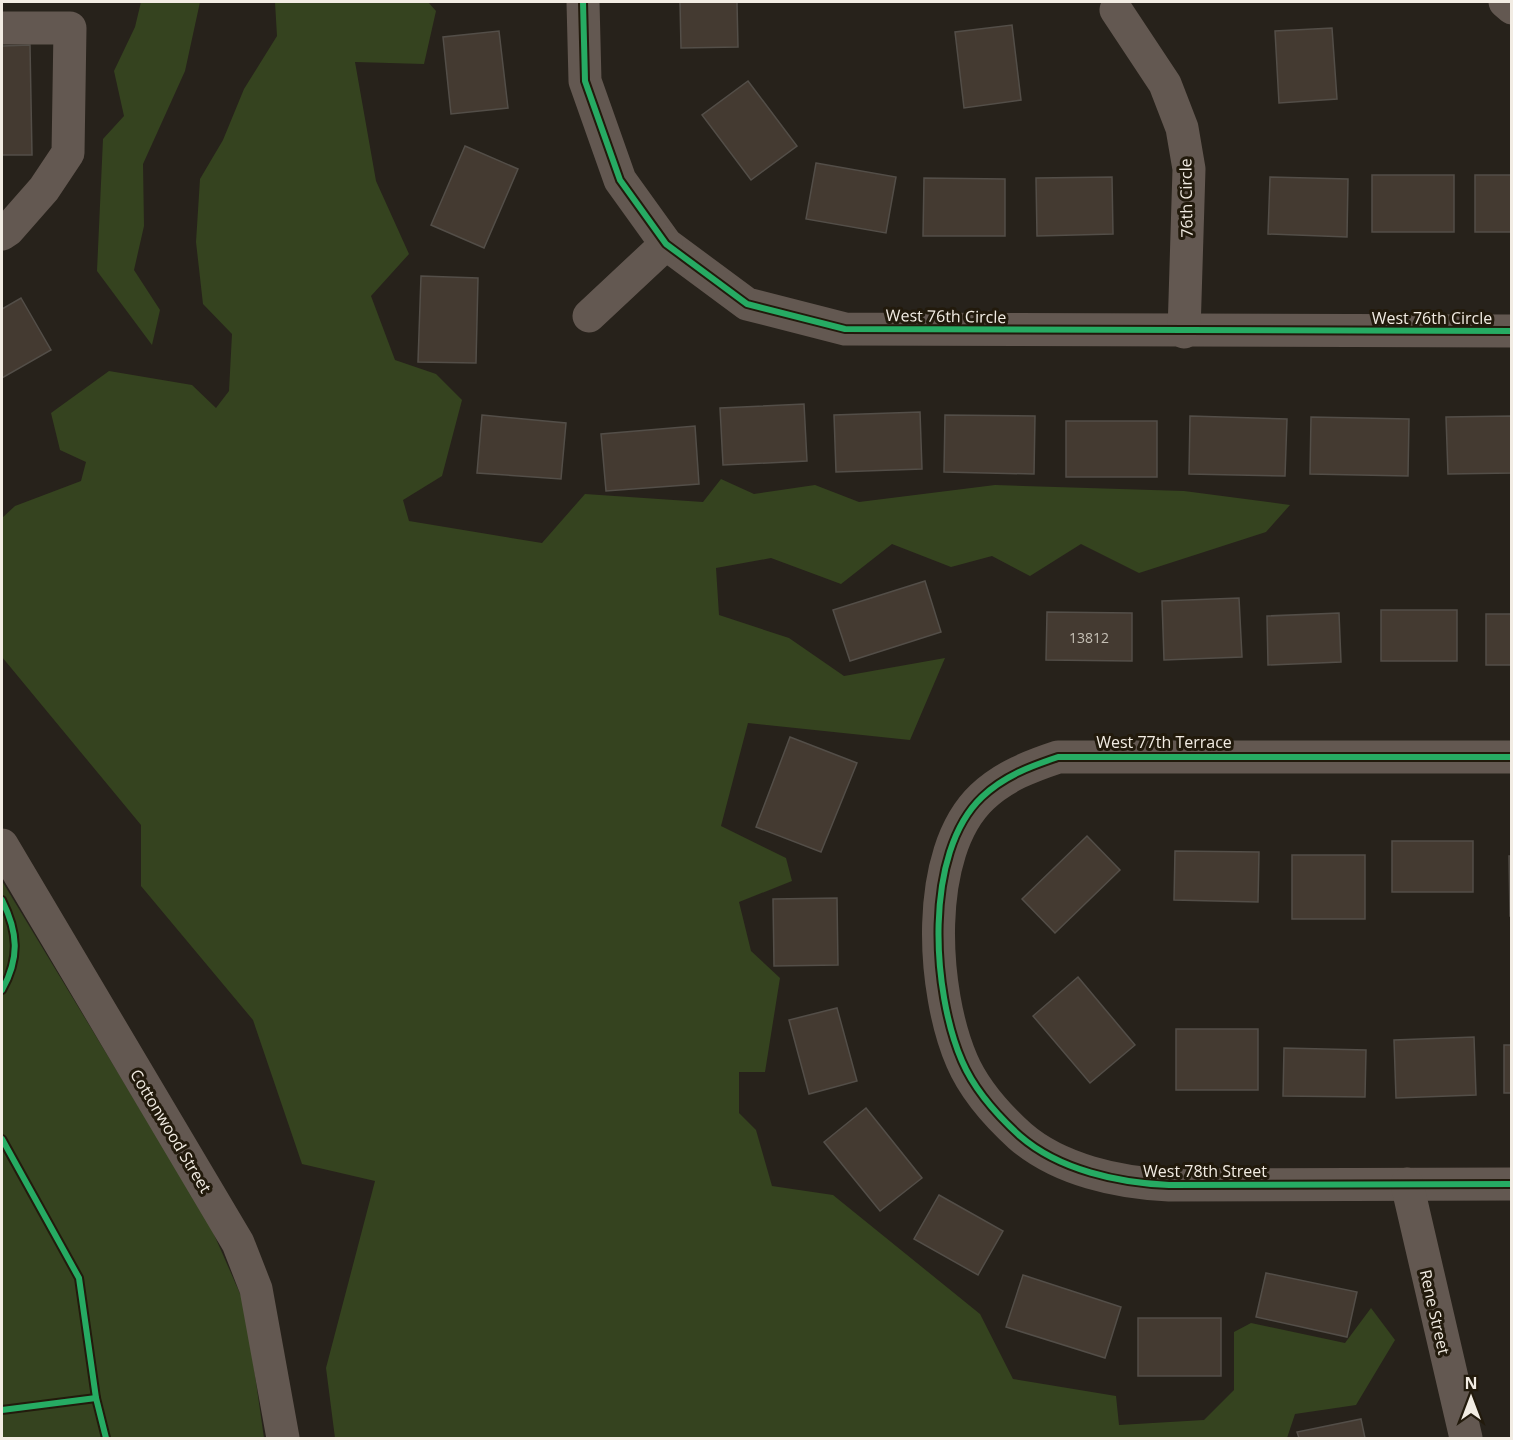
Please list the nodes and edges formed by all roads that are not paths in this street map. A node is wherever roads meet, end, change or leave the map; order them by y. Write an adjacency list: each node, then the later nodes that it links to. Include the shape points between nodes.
1 (583, 2): 7 (street, West 76th Circle, via 585,81 620,180)
2 (1506, 2): 3 (street)
3 (1512, 8)
4 (1116, 10): 9 (street, 76th Circle, via 1165,84 1182,128 1189,169)
5 (7, 19): 6 (street, via 70,28 68,153 44,189)
6 (2, 234)
7 (666, 244): 8 (street); 9 (street, West 76th Circle, via 747,304 844,329)
8 (589, 316)
9 (1184, 332): 10 (street, West 76th Circle)
10 (1512, 332)
11 (1512, 757): 13 (street, West 77th Terrace, via 1058,757 1021,769 982,797 953,840 939,910)
12 (2, 845): 16 (street, Cottonwood Street, via 238,1243 256,1289)
13 (939, 940): 14 (street, West 78th Street, via 939,972 947,1022 963,1063 990,1106 1022,1138 1073,1168 1146,1184)
14 (1407, 1184): 15 (street, West 78th Street); 17 (street, Rene Street)
15 (1512, 1184)
16 (283, 1438)
17 (1466, 1438)

